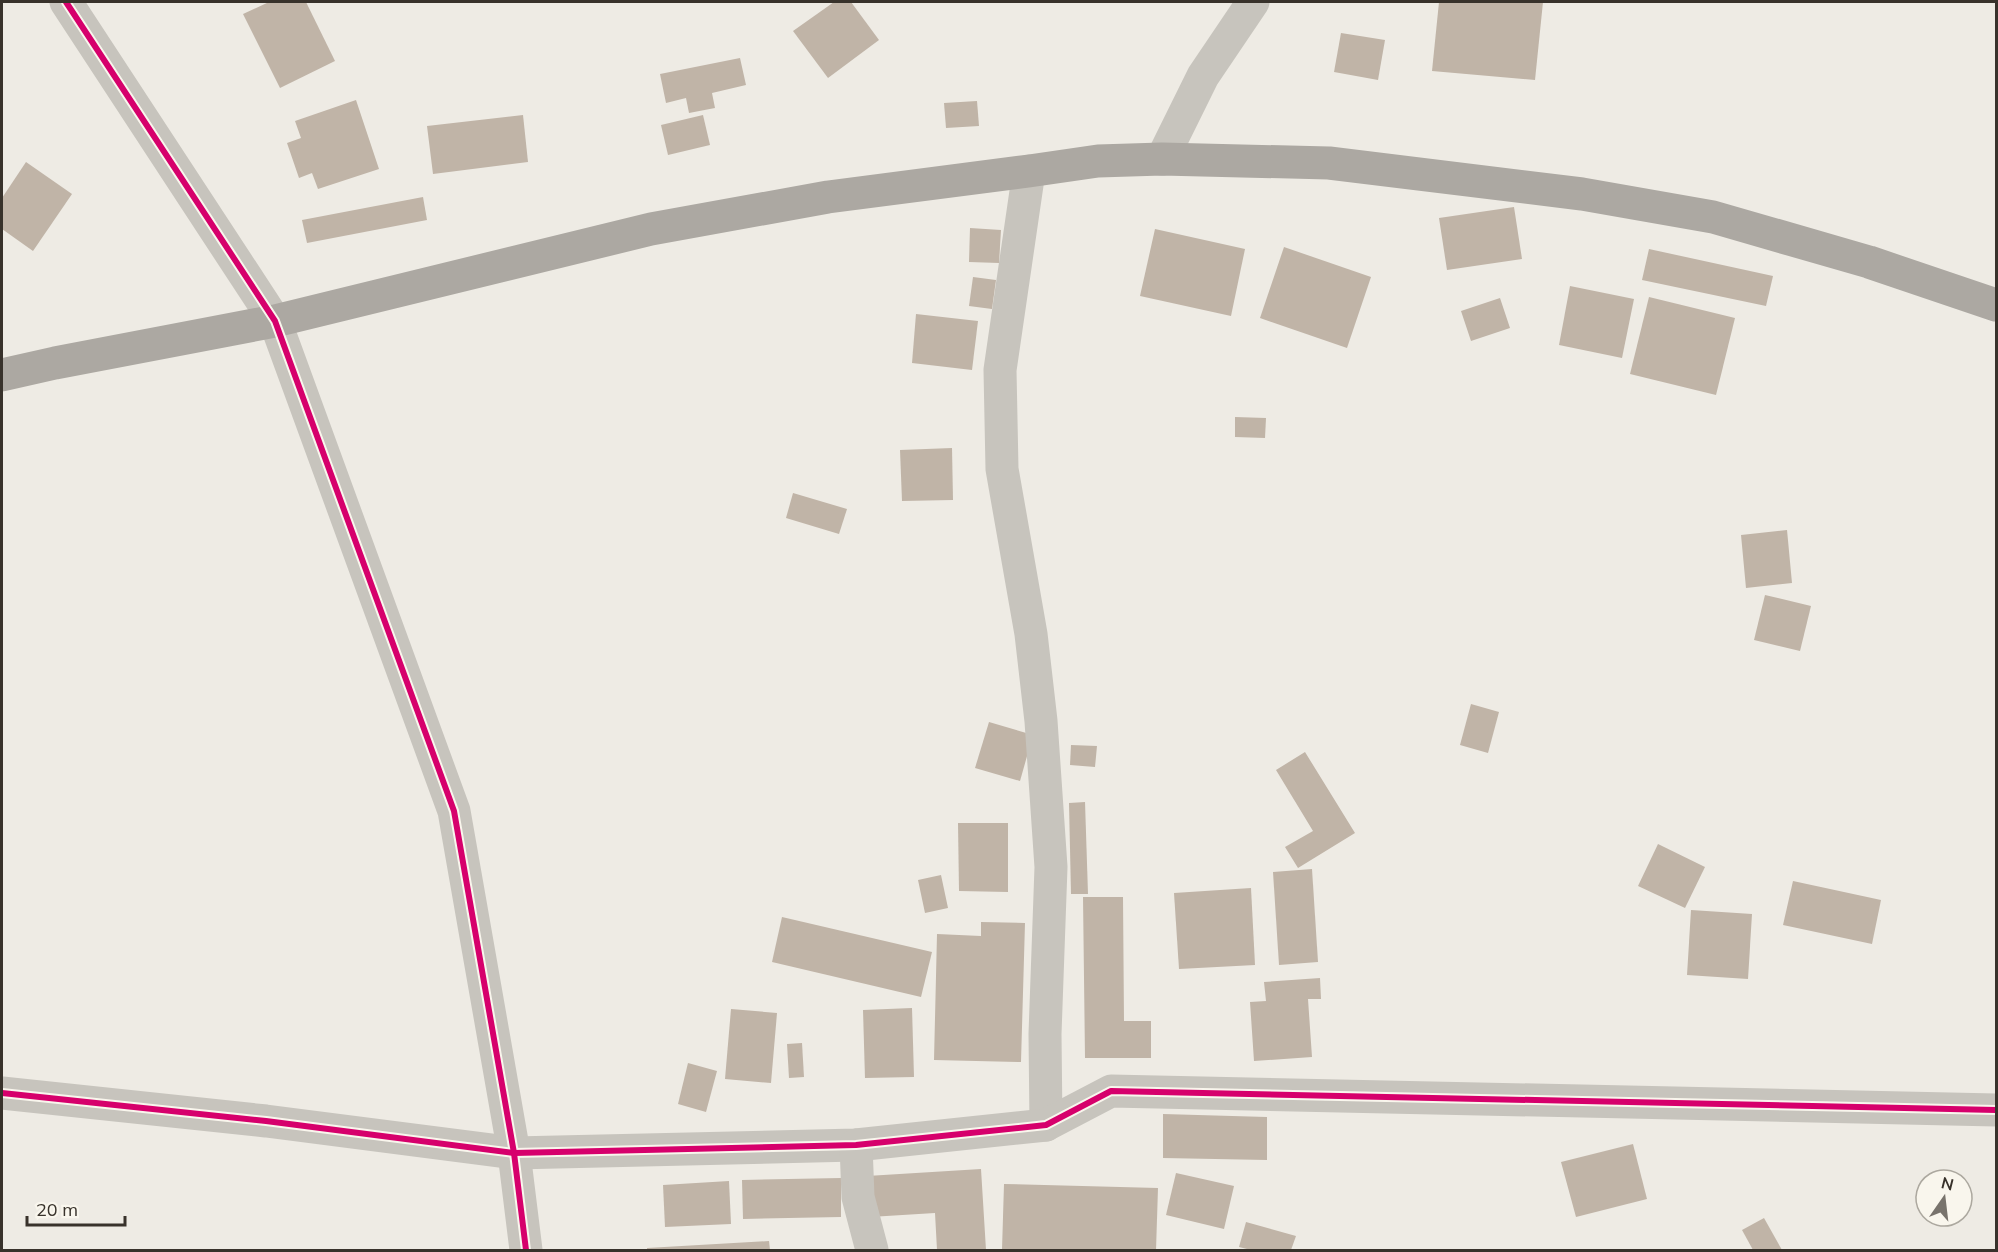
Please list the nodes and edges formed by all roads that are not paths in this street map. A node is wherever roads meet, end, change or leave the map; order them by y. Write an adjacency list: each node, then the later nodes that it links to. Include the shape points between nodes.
1 (66, 2): 6 (street)
2 (1253, 2): 3 (street, via 1203,76)
3 (1162, 159): 4 (main road, via 1098,160); 5 (main road, via 1329,163 1485,181 1713,217 1869,262)
4 (1029, 171): 6 (main road, via 828,197 651,229); 10 (street, via 1000,381 1002,469 1031,634 1051,867)
5 (1996, 305)
6 (275, 321): 7 (main road); 12 (street, via 454,811)
7 (2, 375)
8 (2, 1093): 12 (street)
9 (1996, 1110): 10 (street, via 1111,1091)
10 (1046, 1125): 11 (street)
11 (856, 1145): 12 (street); 14 (street, via 858,1197)
12 (514, 1153): 13 (street)
13 (526, 1251)
14 (872, 1251)

